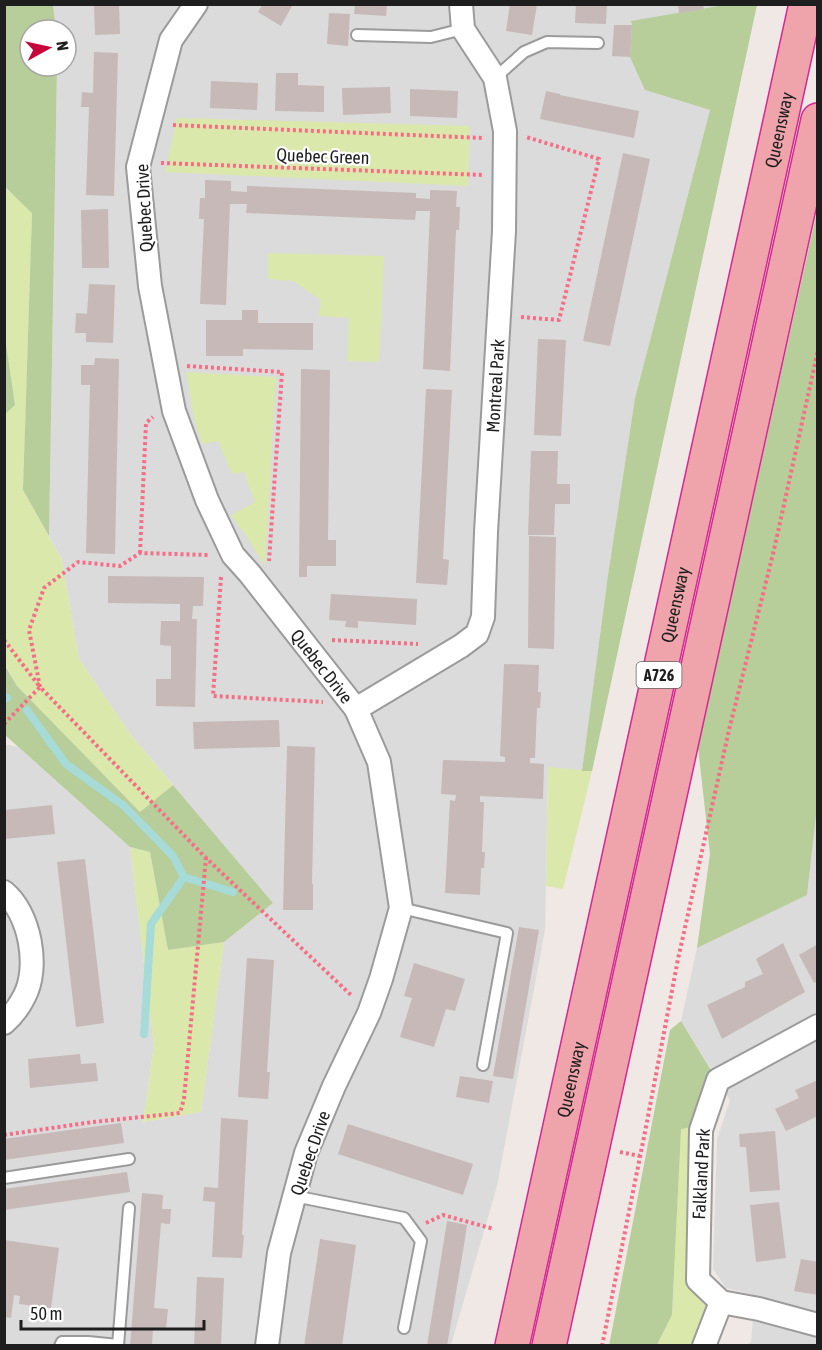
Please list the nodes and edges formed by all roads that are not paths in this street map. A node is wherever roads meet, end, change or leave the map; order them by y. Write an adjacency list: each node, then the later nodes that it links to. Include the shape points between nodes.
1 (196, 4): 9 (street, Quebec Drive, via 171,40 138,167 150,286 174,411 227,555 250,574)
2 (461, 4): 4 (street, Montreal Park)
3 (806, 4): 25 (highway, Queensway / A726)
4 (463, 29): 5 (lane, via 430,37); 7 (street, Montreal Park)
5 (357, 35)
6 (598, 43): 7 (lane, via 547,42 524,52)
7 (495, 78): 9 (street, Montreal Park, via 505,135 494,176 504,231 483,617 477,634 461,646)
8 (818, 120): 26 (highway, Queensway / A726)
9 (354, 706): 11 (street, Quebec Drive, via 379,762)
10 (4, 892): 12 (street, via 24,919 31,947 26,995)
11 (400, 908): 14 (lane, via 507,933); 17 (street, Quebec Drive, via 369,1013 306,1153)
12 (4, 1023)
13 (818, 1026): 19 (street, Falkland Park, via 718,1080 701,1130 698,1280)
14 (483, 1065)
15 (129, 1159): 16 (lane)
16 (4, 1178)
17 (294, 1196): 21 (lane, via 404,1218 421,1241); 24 (street, Quebec Drive, via 279,1253)
18 (129, 1208): 22 (lane)
19 (721, 1302): 20 (street); 27 (street)
20 (818, 1325)
21 (404, 1328)
22 (118, 1345): 23 (lane, via 62,1342)
23 (60, 1346)
24 (267, 1346)
25 (512, 1346)
26 (549, 1346)
27 (704, 1346)

